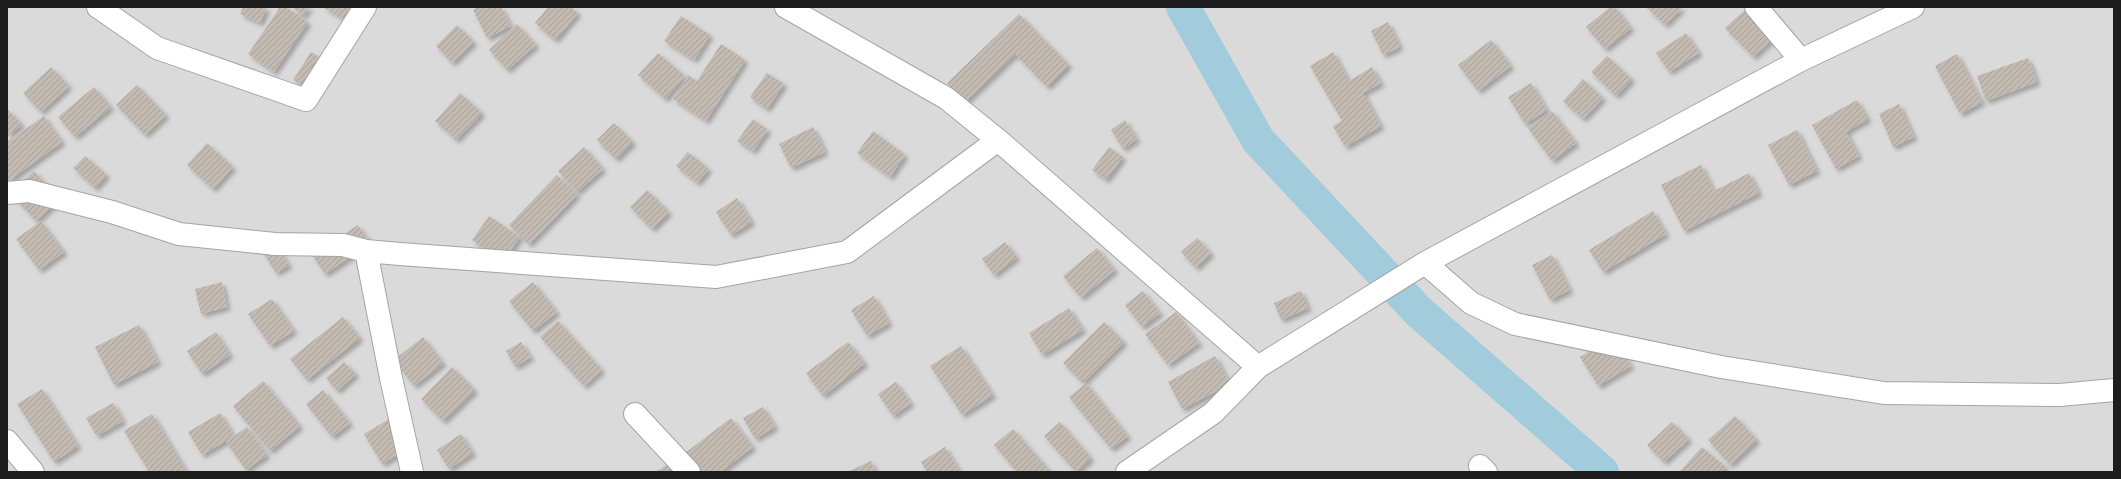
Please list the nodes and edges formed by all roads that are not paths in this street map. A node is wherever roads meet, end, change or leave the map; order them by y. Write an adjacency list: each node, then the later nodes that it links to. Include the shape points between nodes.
1 (98, 7): 2 (street, via 157,48 306,100)
2 (365, 7)
3 (786, 7): 7 (street, via 946,98)
4 (1756, 7): 6 (street)
5 (1913, 7): 6 (street)
6 (1801, 60): 10 (street)
7 (998, 140): 9 (street, via 847,252 716,277); 11 (street)
8 (7, 193): 9 (street, via 29,191 112,212 179,234 275,244 343,245)
9 (366, 251): 16 (street)
10 (1417, 268): 11 (street); 12 (street, via 1471,303 1515,324 1722,367 1884,394 2060,395)
11 (1258, 367): 18 (street, via 1213,413)
12 (2114, 390)
13 (635, 414): 17 (street)
14 (7, 441): 15 (street)
15 (34, 472)
16 (412, 472)
17 (689, 472)
18 (1127, 472)

